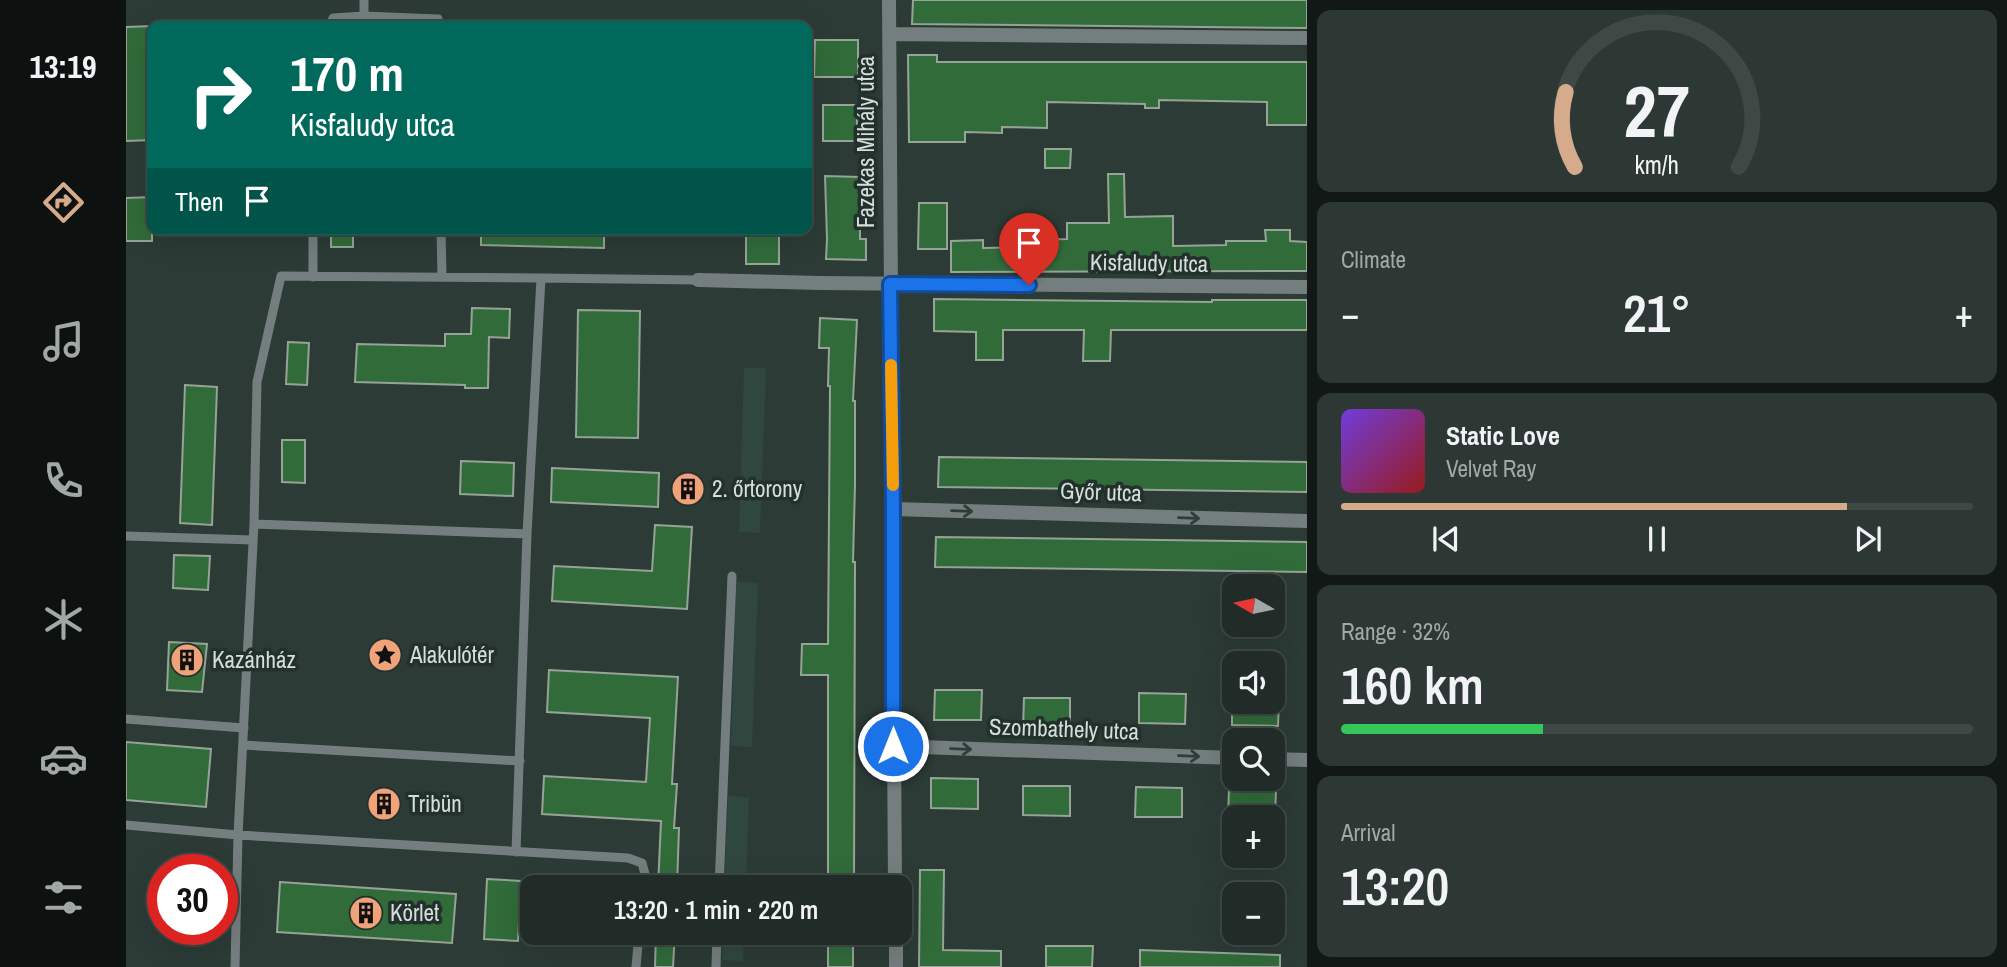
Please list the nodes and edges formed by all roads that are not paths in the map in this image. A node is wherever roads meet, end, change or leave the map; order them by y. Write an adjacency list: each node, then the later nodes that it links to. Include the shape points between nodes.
1 (364, 0): 3 (lane)
2 (889, 0): 6 (street, Fazekas Mihály utca)
3 (364, 16): 4 (lane); 5 (lane)
4 (332, 21)
5 (438, 21)
6 (888, 34): 7 (street); 14 (street, Fazekas Mihály utca)
7 (1307, 38)
8 (313, 235): 10 (lane)
9 (441, 235): 11 (lane)
10 (313, 277): 11 (lane); 18 (lane, via 281,276 257,382)
11 (442, 277): 12 (lane)
12 (541, 278): 13 (lane); 19 (lane)
13 (698, 280): 14 (street, Kisfaludy utca)
14 (890, 284): 15 (street, Kisfaludy utca); 16 (street, Fazekas Mihály utca)
15 (1307, 287)
16 (893, 509): 17 (street, Győr utca, one-way to 17); 26 (street, Fazekas Mihály utca)
17 (1307, 521)
18 (254, 524): 19 (lane); 21 (lane)
19 (527, 534): 30 (lane)
20 (126, 536): 21 (lane)
21 (253, 540): 24 (lane)
22 (732, 576): 35 (lane)
23 (126, 719): 24 (lane)
24 (244, 728): 25 (lane)
25 (243, 745): 30 (lane); 32 (lane)
26 (893, 746): 27 (street, Szombathely utca, one-way to 27); 36 (street, Fazekas Mihály utca)
27 (1222, 758)
28 (1285, 759): 29 (street)
29 (1307, 760)
30 (520, 761): 33 (lane)
31 (126, 825): 32 (lane)
32 (238, 835): 33 (lane); 40 (lane)
33 (516, 852): 34 (lane, via 628,858 642,863)
34 (645, 875)
35 (720, 875)
36 (895, 875)
37 (638, 945): 41 (lane)
38 (717, 945): 42 (lane)
39 (896, 945): 43 (street)
40 (235, 967)
41 (636, 967)
42 (716, 967)
43 (896, 967)

